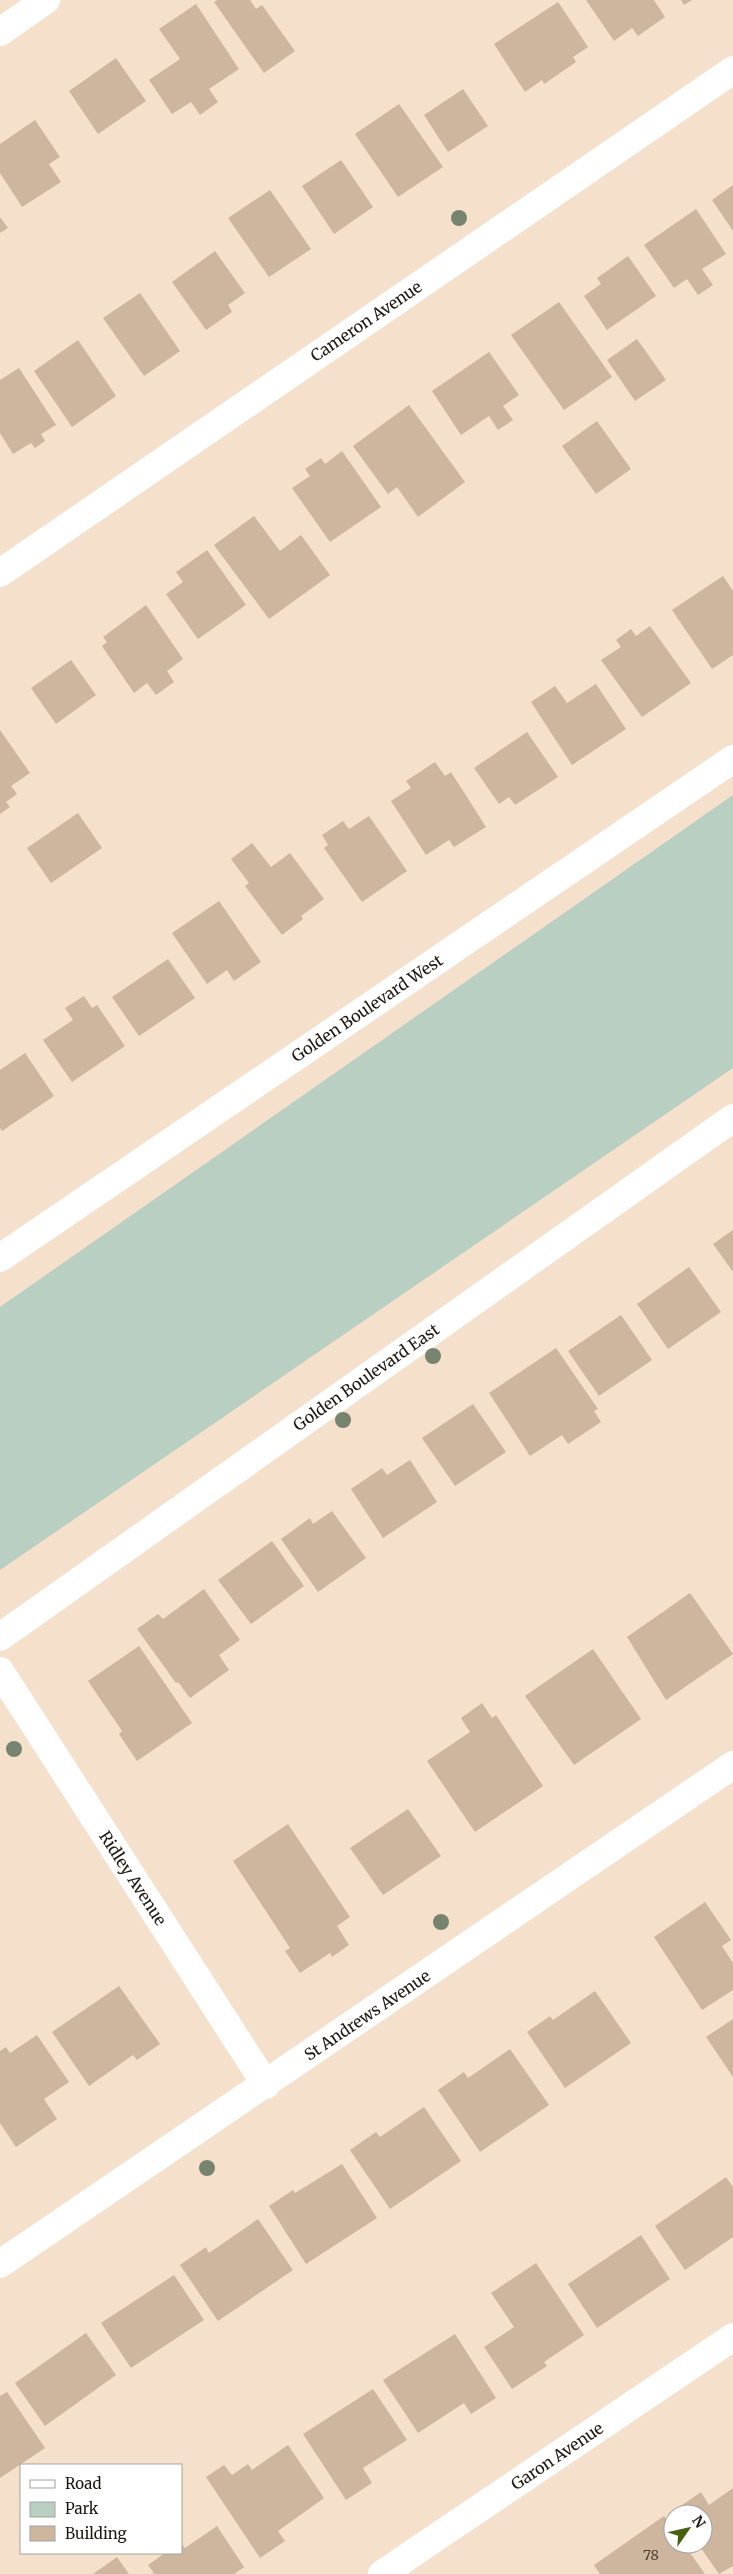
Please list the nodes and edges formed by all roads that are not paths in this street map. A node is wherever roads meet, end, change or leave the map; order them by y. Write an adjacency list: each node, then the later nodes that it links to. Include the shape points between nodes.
1 (46, 0): 2 (street)
2 (0, 32)
3 (733, 70): 4 (street, Cameron Avenue)
4 (0, 573)
5 (733, 758): 7 (street, Golden Boulevard West)
6 (733, 1118): 8 (street, Golden Boulevard East)
7 (0, 1258)
8 (0, 1637)
9 (0, 1671): 11 (street, Ridley Avenue)
10 (733, 1765): 11 (street, St Andrews Avenue)
11 (266, 2084): 12 (street, St Andrews Avenue)
12 (0, 2264)
13 (733, 2337): 14 (street, Garon Avenue)
14 (382, 2574)

